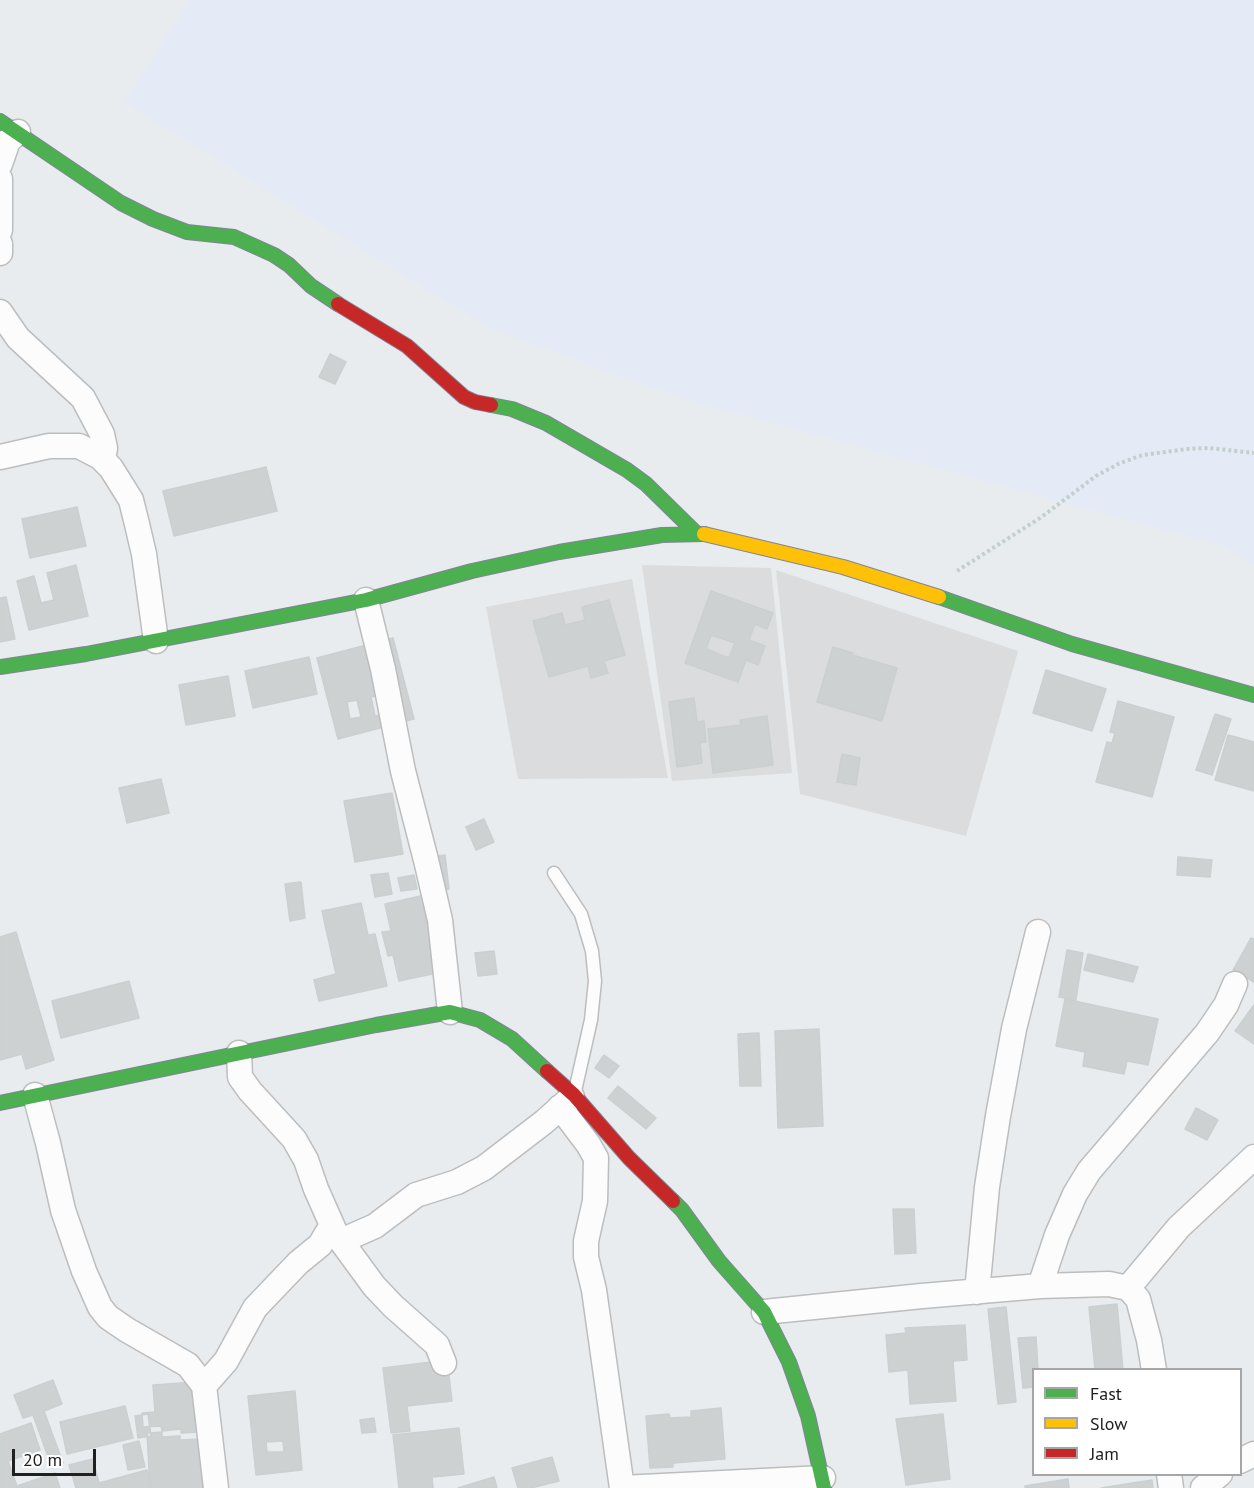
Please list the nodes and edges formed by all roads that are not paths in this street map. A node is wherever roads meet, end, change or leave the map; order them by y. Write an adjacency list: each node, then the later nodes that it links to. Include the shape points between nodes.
1 (9, 126): 2 (street); 10 (street, via 121,203 153,219 187,232 234,237 274,255 325,296 407,346 464,397 512,409 546,423 627,470)
2 (0, 164)
3 (0, 179): 4 (street)
4 (0, 230)
5 (0, 244): 6 (street)
6 (0, 253)
7 (0, 312): 9 (street, via 18,338 83,398 102,434)
8 (0, 457): 9 (street, via 49,446 78,446)
9 (103, 460): 12 (street, via 131,500 144,554)
10 (697, 534): 11 (street, via 662,535 559,552); 14 (street, via 794,554 921,590 1072,644)
11 (366, 600): 12 (street); 18 (street, via 440,920)
12 (156, 641): 13 (street)
13 (0, 667)
14 (1254, 695)
15 (554, 873): 21 (lane, via 581,914 592,951 595,981 591,1020)
16 (1038, 932): 27 (street, via 998,1116)
17 (1235, 984): 25 (street, via 1207,1033 1089,1171 1057,1235)
18 (450, 1012): 19 (street); 21 (street, via 480,1020 512,1039)
19 (239, 1053): 20 (street); 24 (street, via 240,1077 294,1139)
20 (35, 1095): 22 (street); 31 (street, via 63,1210 100,1307 116,1323 188,1365)
21 (567, 1101): 24 (street, via 484,1168 416,1196 375,1226); 28 (street, via 682,1210 719,1261); 35 (street, via 596,1158 595,1201 586,1257)
22 (0, 1103)
23 (1254, 1157): 26 (street, via 1179,1227)
24 (336, 1233): 29 (street, via 374,1286 437,1345); 31 (street, via 298,1263 255,1308 226,1361)
25 (1040, 1287): 26 (street, via 1109,1284); 27 (street)
26 (1128, 1288): 30 (street, via 1138,1299)
27 (977, 1292): 28 (street)
28 (764, 1312): 33 (street, via 789,1362 808,1416)
29 (444, 1363)
30 (1154, 1368)
31 (204, 1386): 34 (street)
32 (1218, 1476): 36 (street)
33 (824, 1483): 35 (street)
34 (216, 1488)
35 (622, 1488)
36 (1203, 1488)

